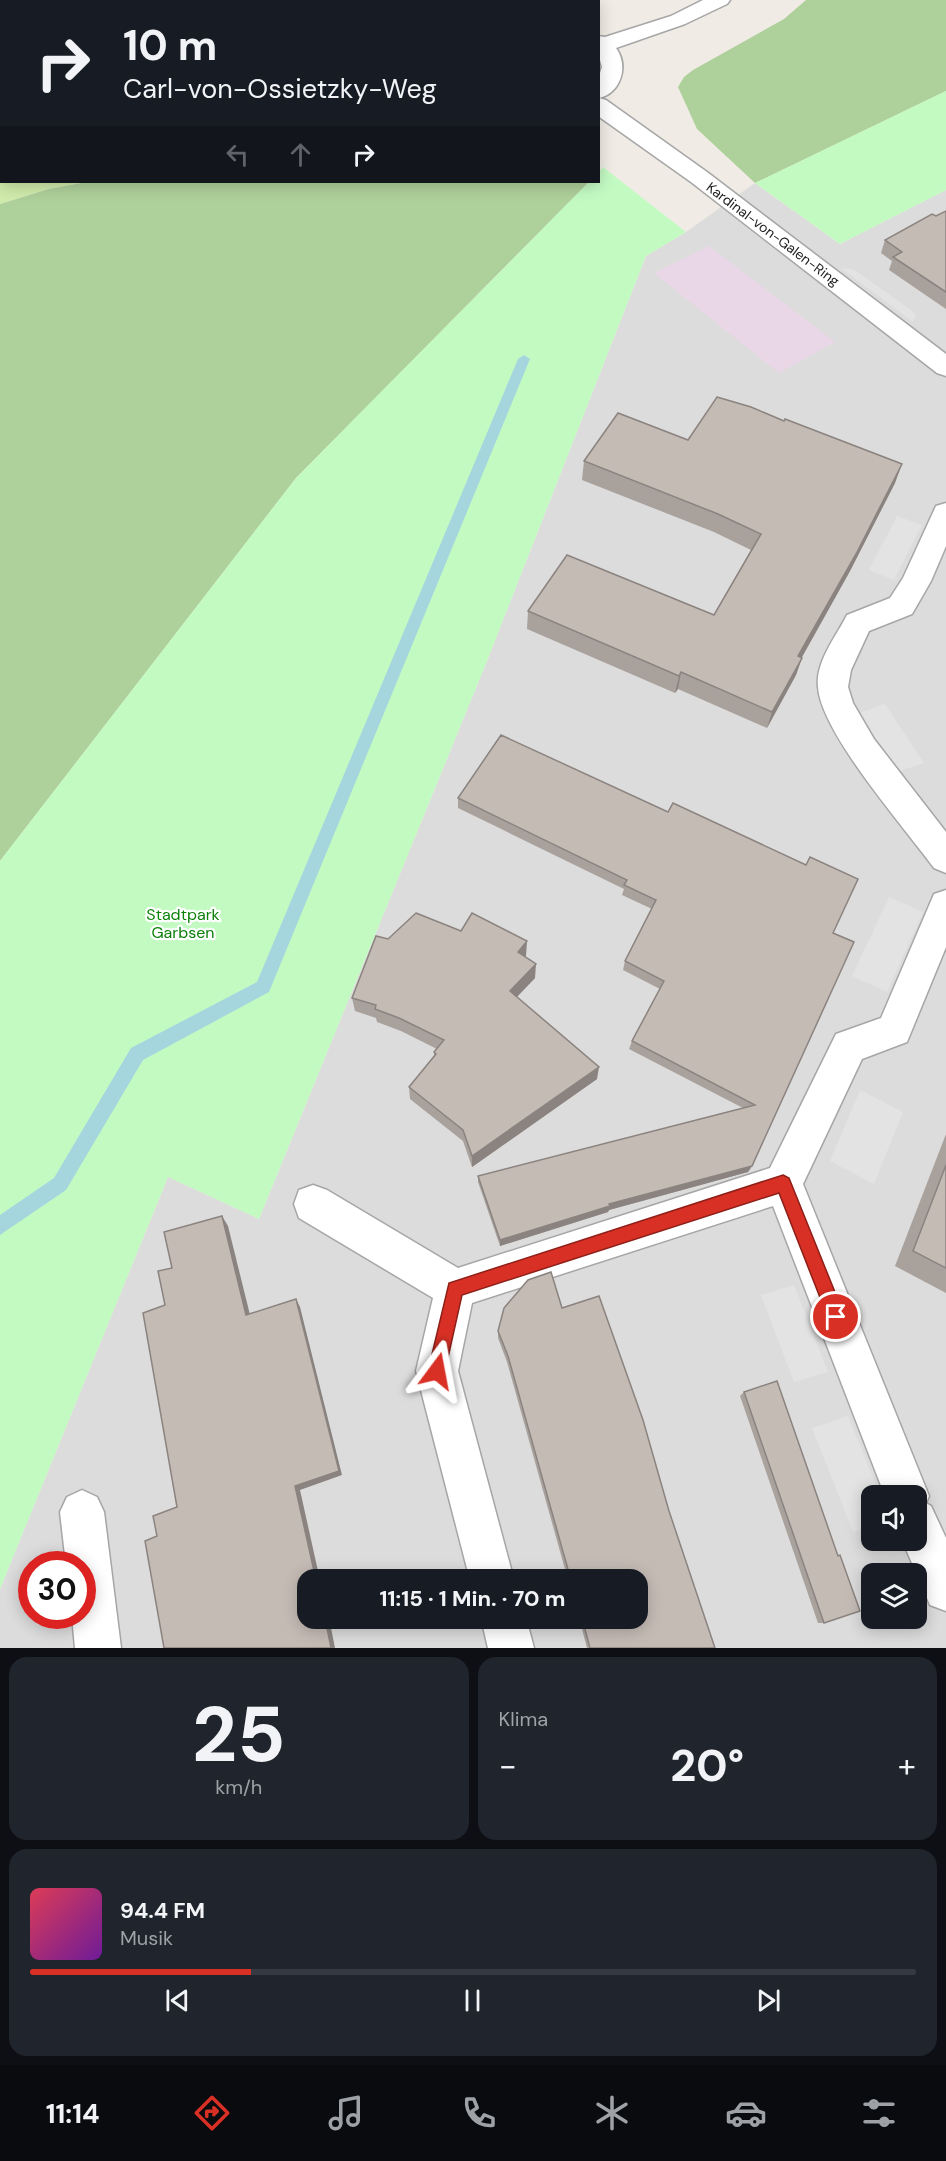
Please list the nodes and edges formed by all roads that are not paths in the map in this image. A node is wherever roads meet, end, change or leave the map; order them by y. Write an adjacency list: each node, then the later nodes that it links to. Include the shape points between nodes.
1 (720, 0): 2 (street, via 678,20)
2 (601, 43): 3 (street, via 611,54 614,73)
3 (600, 90)
4 (600, 106): 5 (street, Kardinal-von-Galen-Ring)
5 (946, 367)
6 (946, 513): 7 (street, via 901,606 858,623 832,685 835,701 858,740)
7 (942, 844)
8 (946, 905): 9 (street, via 894,1030 849,1046)
9 (783, 1183): 11 (street); 12 (street)
10 (313, 1204): 11 (street)
11 (455, 1289): 15 (street, via 437,1371)
12 (903, 1485)
13 (82, 1512): 18 (street)
14 (927, 1546): 16 (street)
15 (489, 1569)
16 (946, 1589)
17 (506, 1629): 19 (street)
18 (98, 1648)
19 (511, 1648)

